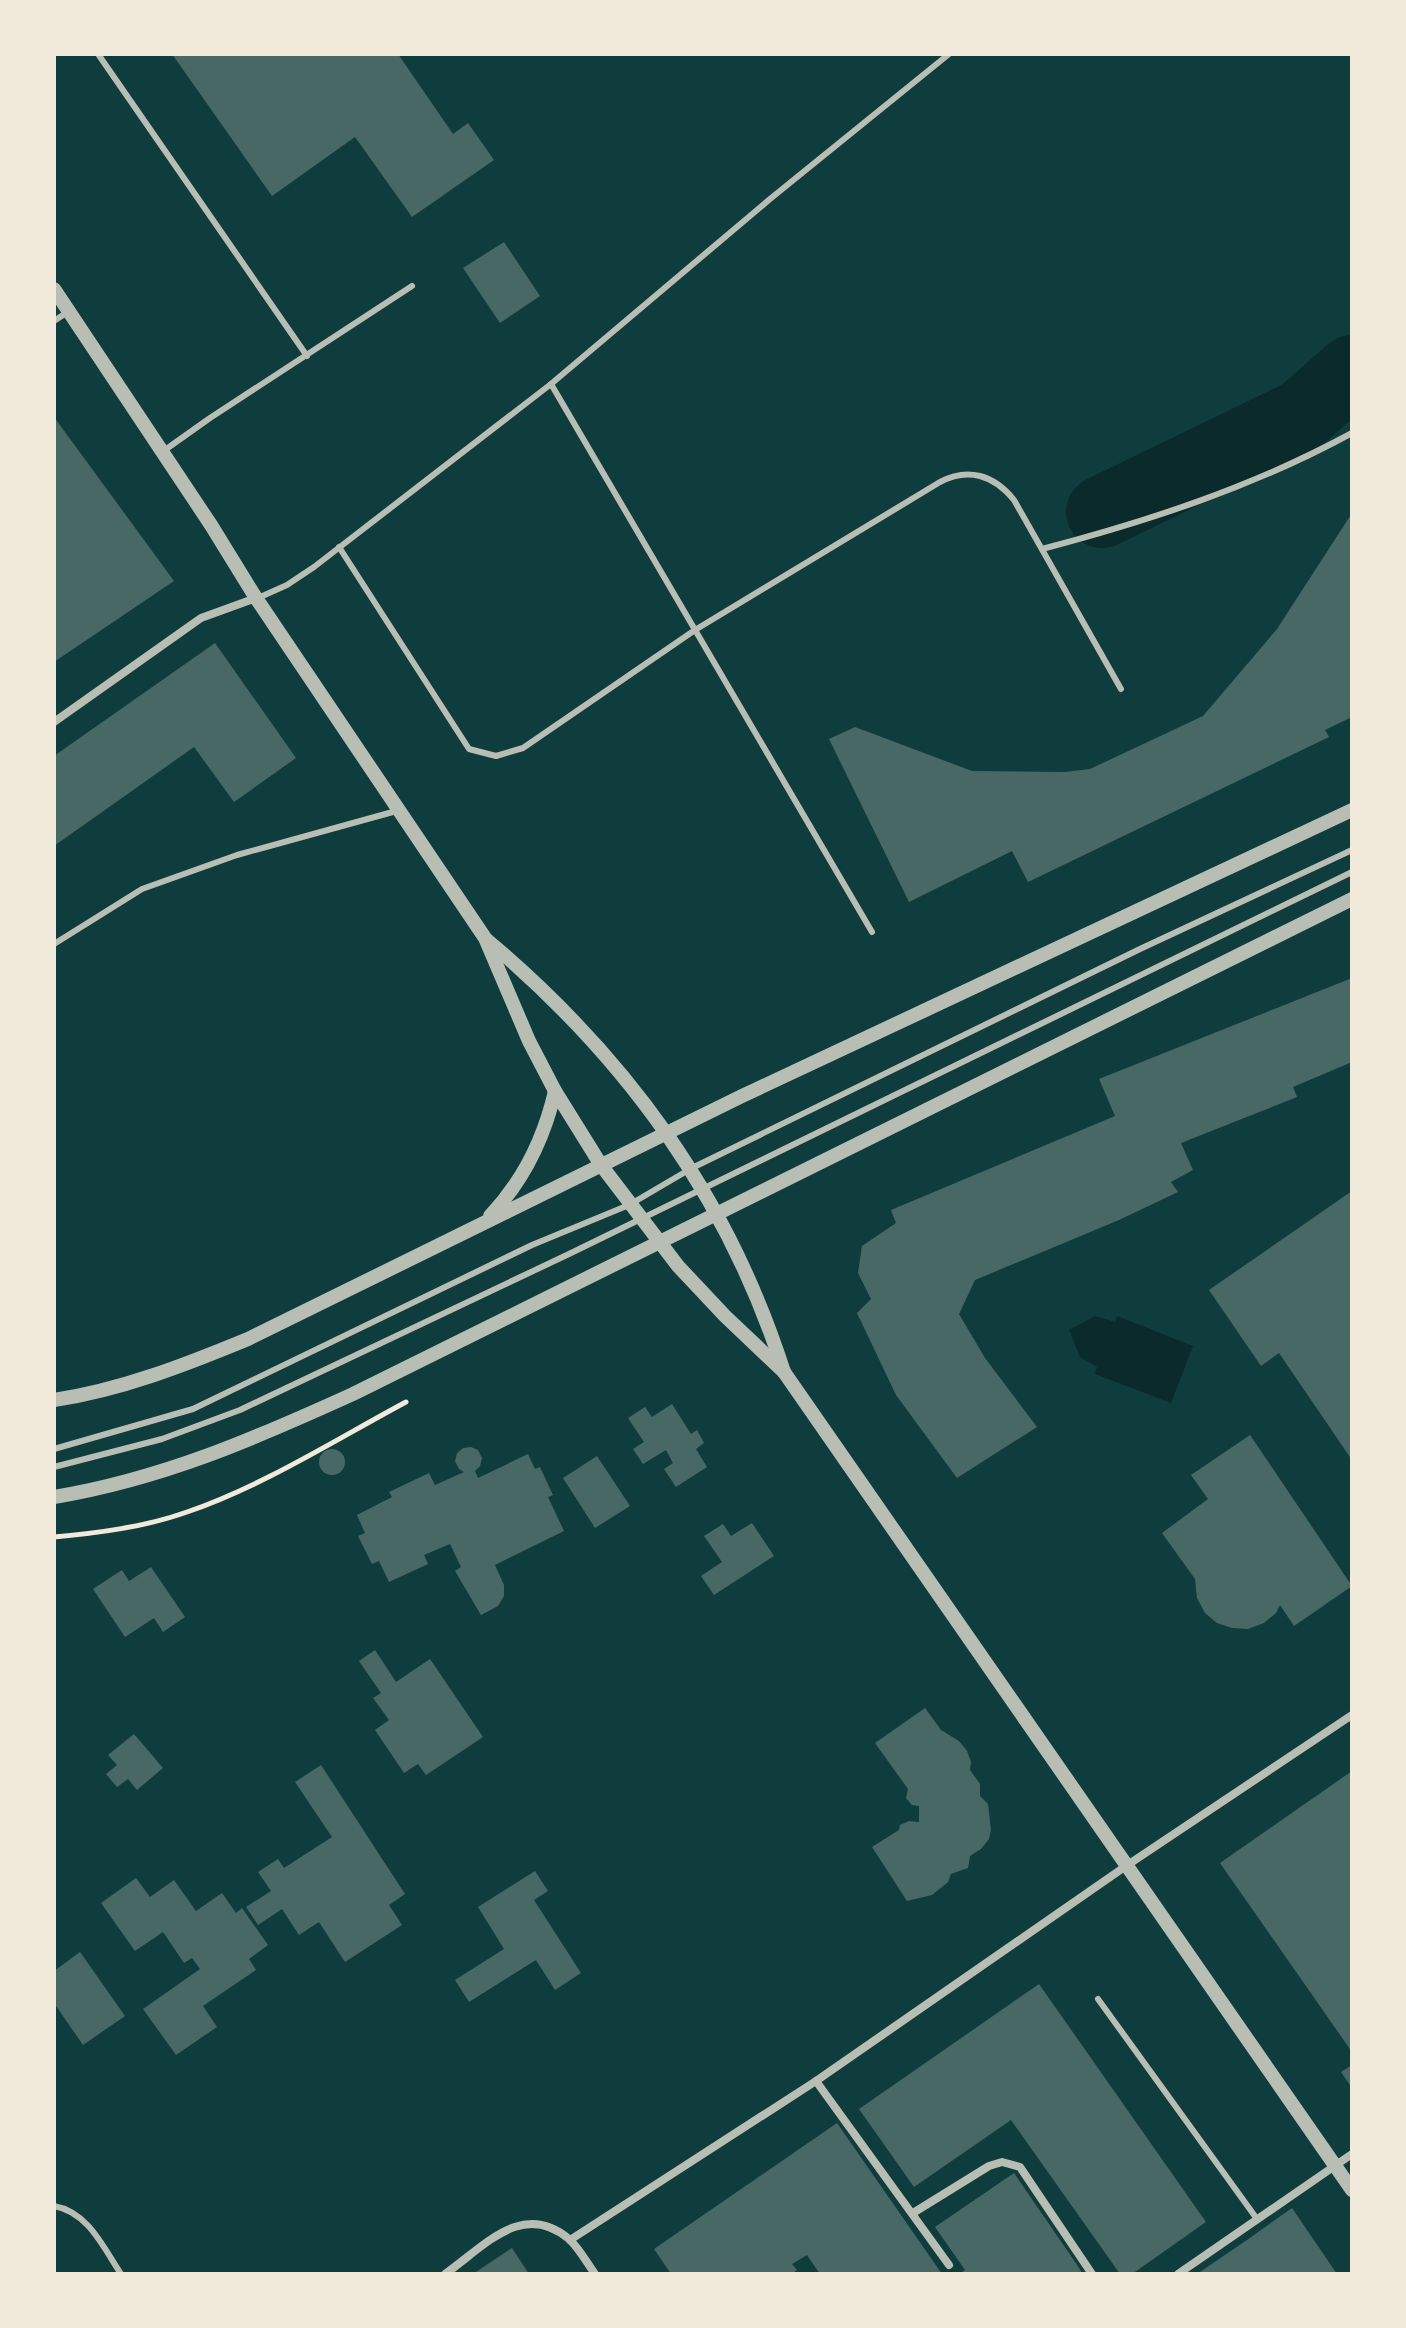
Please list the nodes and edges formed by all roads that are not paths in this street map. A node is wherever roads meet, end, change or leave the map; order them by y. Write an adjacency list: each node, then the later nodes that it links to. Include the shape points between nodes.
1 (98, 54): 7 (lane)
2 (949, 54): 8 (lane)
3 (412, 286): 7 (lane)
4 (54, 289): 5 (street)
5 (69, 311): 6 (lane); 10 (street)
6 (54, 321)
7 (307, 356): 10 (lane)
8 (551, 384): 11 (lane); 14 (lane)
9 (1352, 433): 12 (lane, via 1191,504)
10 (162, 452): 13 (street)
11 (339, 547): 13 (lane, via 287,585); 14 (lane, via 469,749 496,756 523,748)
12 (1042, 549): 14 (lane, via 1005,489 981,475 952,475); 15 (lane)
13 (256, 598): 16 (street, via 201,618); 17 (street)
14 (695, 630): 22 (lane)
15 (1121, 689)
16 (54, 722)
17 (400, 810): 23 (street); 24 (lane, via 237,855 142,889)
18 (1352, 810): 26 (street)
19 (1352, 850): 28 (lane)
20 (1352, 872): 29 (lane)
21 (1352, 899): 31 (street)
22 (872, 932)
23 (485, 938): 25 (street); 26 (street, via 587,1034)
24 (54, 944)
25 (555, 1091): 27 (street); 33 (street, via 530,1161)
26 (668, 1133): 27 (street); 28 (street)
27 (601, 1165): 30 (street); 33 (street)
28 (692, 1168): 29 (street); 30 (lane)
29 (703, 1188): 31 (street); 32 (lane)
30 (629, 1205): 32 (street); 37 (lane, via 532,1245 193,1409)
31 (718, 1215): 34 (street); 35 (street, via 757,1297)
32 (640, 1219): 34 (street); 38 (lane, via 240,1410 162,1439)
33 (484, 1222): 36 (street, via 236,1344 126,1384)
34 (659, 1244): 35 (street); 39 (street, via 242,1444 131,1481)
35 (784, 1372): 42 (street)
36 (54, 1400)
37 (54, 1449)
38 (54, 1467)
39 (54, 1497)
40 (1349, 1717): 41 (street); 42 (street)
41 (1352, 1730)
42 (1126, 1866): 44 (street); 46 (street)
43 (1098, 1999): 50 (lane)
44 (816, 2081): 49 (street); 51 (street)
45 (1352, 2154): 46 (street)
46 (1335, 2166): 47 (street); 50 (street)
47 (1352, 2190)
48 (54, 2206): 53 (lane, via 85,2221)
49 (913, 2213): 52 (street); 56 (street, via 989,2166 1012,2163 1020,2167)
50 (1257, 2219): 57 (street)
51 (570, 2240): 54 (street, via 543,2223 512,2226); 55 (street)
52 (949, 2265)
53 (121, 2274)
54 (445, 2274)
55 (595, 2274)
56 (1092, 2274)
57 (1178, 2274)

